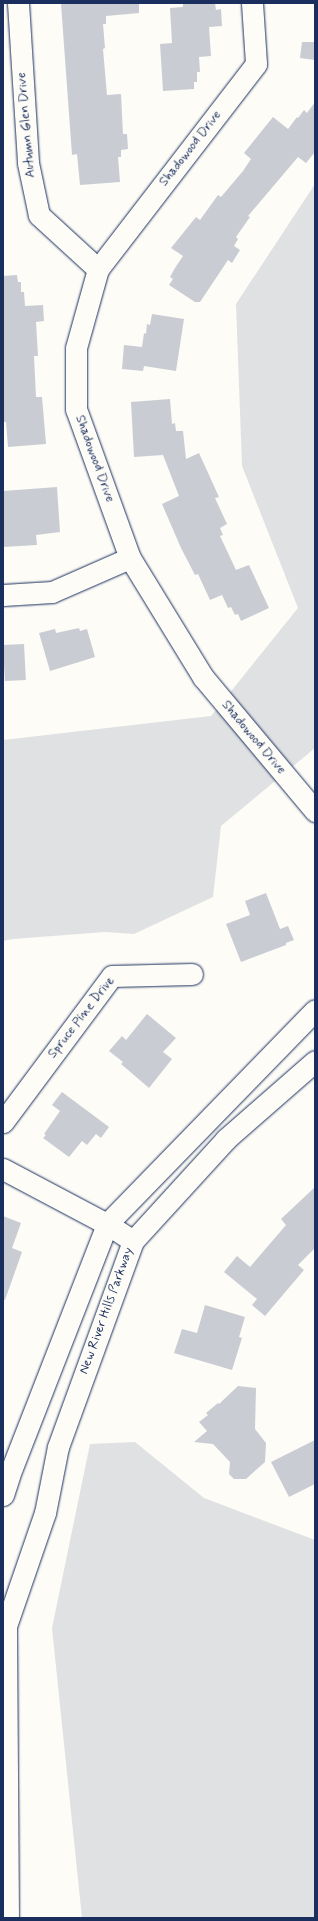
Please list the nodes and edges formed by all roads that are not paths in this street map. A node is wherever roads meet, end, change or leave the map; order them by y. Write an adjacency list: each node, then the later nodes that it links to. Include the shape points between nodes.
1 (18, 3): 3 (street, Autumn Glen Drive, via 28,164 39,216)
2 (252, 3): 3 (street, Shadowood Drive, via 256,64)
3 (98, 269): 4 (street, Shadowood Drive, via 76,348 76,409)
4 (130, 558): 5 (street, via 52,592); 6 (street, Shadowood Drive, via 203,677)
5 (3, 595)
6 (314, 808)
7 (192, 974): 10 (street, Spruce Pine Drive, via 112,976)
8 (315, 1010): 12 (street)
9 (315, 1061): 13 (street, New River Hills Parkway, via 226,1139)
10 (3, 1122)
11 (3, 1169): 12 (street)
12 (107, 1224): 13 (street); 14 (street)
13 (133, 1241): 15 (street, New River Hills Parkway, via 58,1447 45,1513)
14 (3, 1495)
15 (4, 1622): 16 (street, New River Hills Parkway)
16 (8, 1918)

